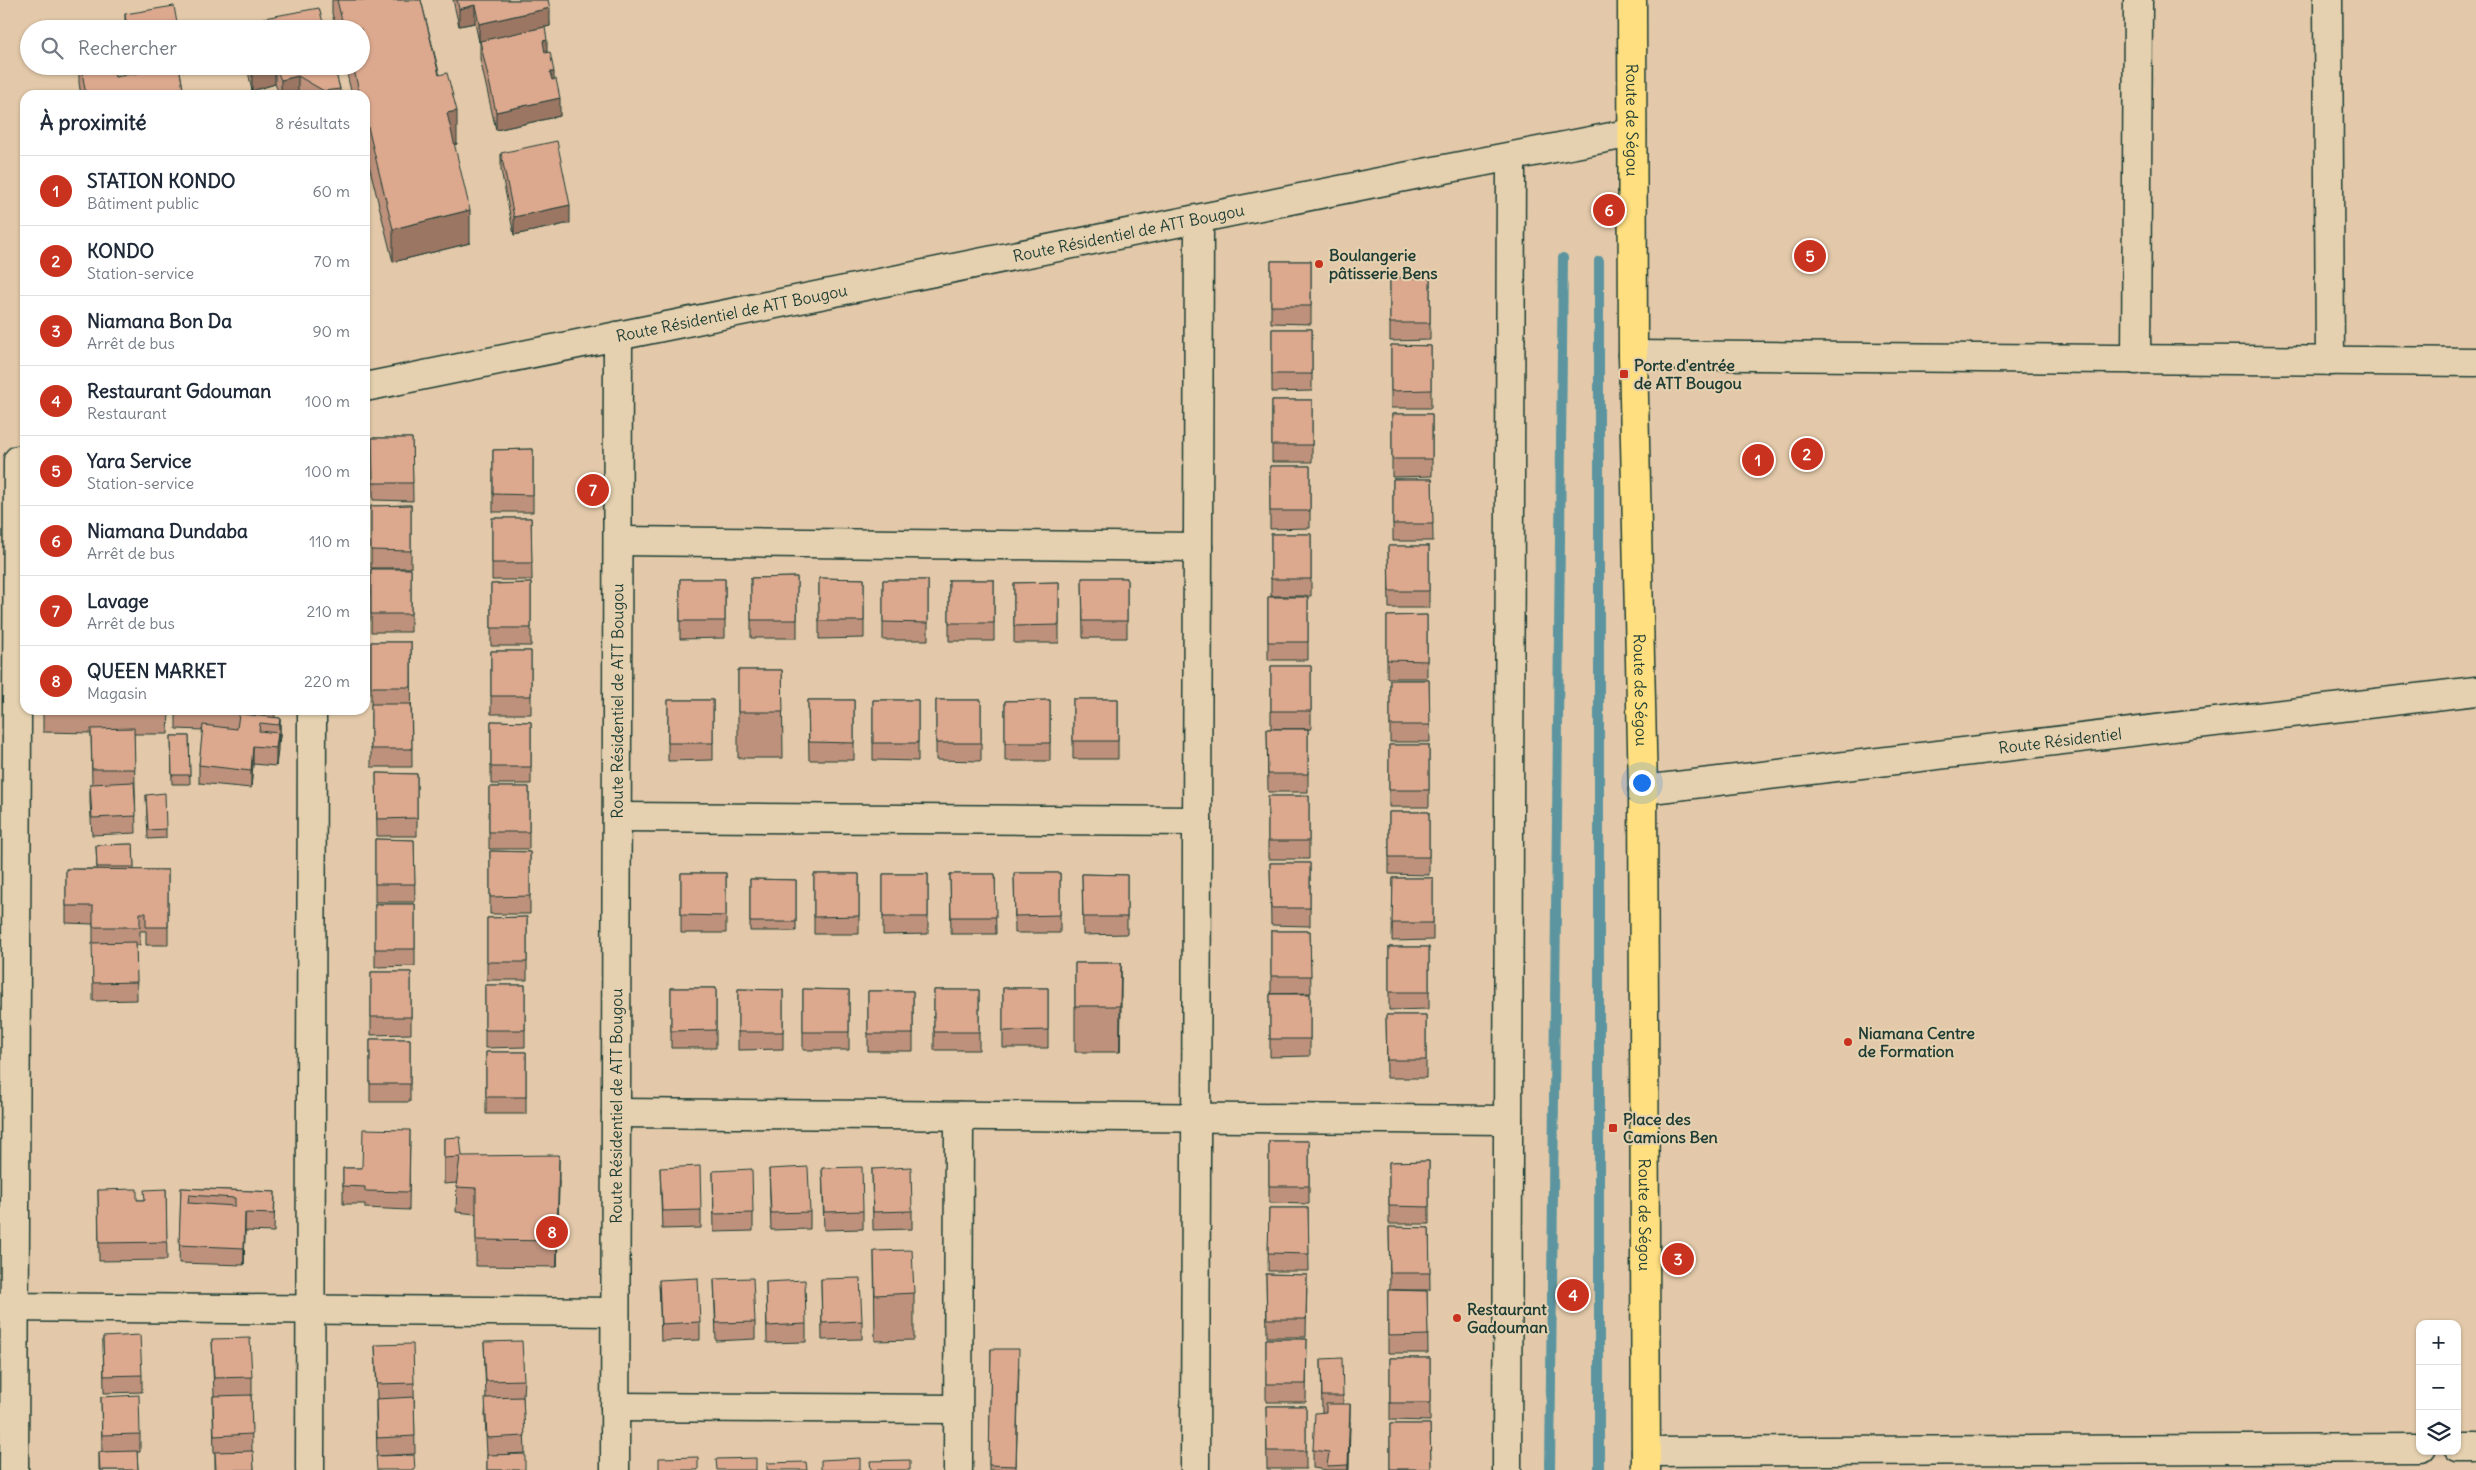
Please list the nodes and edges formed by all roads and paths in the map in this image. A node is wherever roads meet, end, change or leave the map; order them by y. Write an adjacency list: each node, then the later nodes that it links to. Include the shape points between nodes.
1 (1632, 0): 4 (highway, Route de Ségou)
2 (2138, 0): 9 (street)
3 (2328, 0): 10 (street)
4 (1632, 133): 5 (street, Route Résidentiel de ATT Bougou); 8 (highway, Route de Ségou)
5 (1511, 158): 6 (street, Route Résidentiel de ATT Bougou); 24 (street)
6 (1199, 220): 7 (street, Route Résidentiel de ATT Bougou); 15 (street)
7 (618, 336): 12 (street); 14 (street, Route Résidentiel de ATT Bougou)
8 (1633, 355): 9 (street); 18 (highway, Route de Ségou)
9 (2136, 360): 10 (street)
10 (2330, 361): 11 (street)
11 (2476, 362)
12 (370, 386)
13 (14, 460): 25 (street)
14 (618, 541): 15 (street); 19 (street, Route Résidentiel de ATT Bougou)
15 (1198, 547): 20 (street)
16 (2476, 691): 18 (street, Route Résidentiel)
17 (312, 715): 26 (street)
18 (1643, 790): 33 (highway, Route de Ségou)
19 (617, 817): 20 (street); 21 (street, Route Résidentiel de ATT Bougou)
20 (1197, 821): 23 (street)
21 (616, 1113): 22 (street); 27 (street, Route Résidentiel de ATT Bougou)
22 (959, 1116): 23 (street); 29 (street)
23 (1196, 1117): 24 (street); 38 (street)
24 (1508, 1120): 39 (street)
25 (7, 1306): 26 (street); 34 (street)
26 (311, 1310): 27 (street); 35 (street)
27 (616, 1312): 28 (street, Route Résidentiel de ATT Bougou)
28 (615, 1407): 29 (street); 36 (street, Route Résidentiel de ATT Bougou)
29 (958, 1409): 37 (street)
30 (2416, 1448): 33 (street)
31 (2461, 1448): 32 (street)
32 (2476, 1448)
33 (1646, 1461)
34 (14, 1470)
35 (310, 1470)
36 (615, 1470)
37 (958, 1470)
38 (1195, 1470)
39 (1507, 1470)

